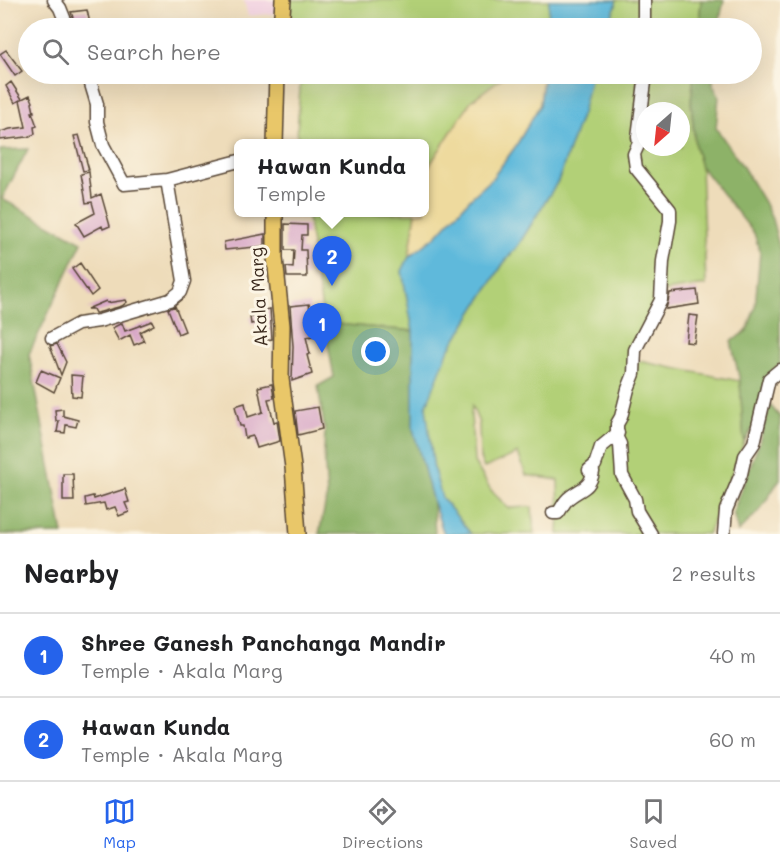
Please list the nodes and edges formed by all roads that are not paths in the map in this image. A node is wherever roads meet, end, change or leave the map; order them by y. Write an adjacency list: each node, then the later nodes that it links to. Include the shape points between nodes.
1 (54, 0): 4 (street)
2 (283, 0): 5 (main road)
3 (644, 0): 6 (street)
4 (64, 18)
5 (282, 18)
6 (644, 18)
7 (91, 84): 12 (street, via 103,146 124,184)
8 (277, 84): 10 (main road)
9 (645, 84): 16 (street, via 634,162 639,174 670,210 670,221 661,300 635,350 634,374 617,424)
10 (274, 139)
11 (234, 161): 12 (street)
12 (167, 180): 14 (street, via 184,281 180,292 170,300 78,324)
13 (275, 217): 18 (main road, Akala Marg, via 281,379)
14 (52, 338)
15 (780, 370): 20 (street, via 770,380 754,443 745,456 726,510)
16 (618, 433): 17 (street, via 601,447 595,465 589,470 594,472 591,482 572,495 558,513); 19 (street, via 622,475)
17 (553, 513)
18 (298, 534)
19 (651, 534)
20 (724, 534)

